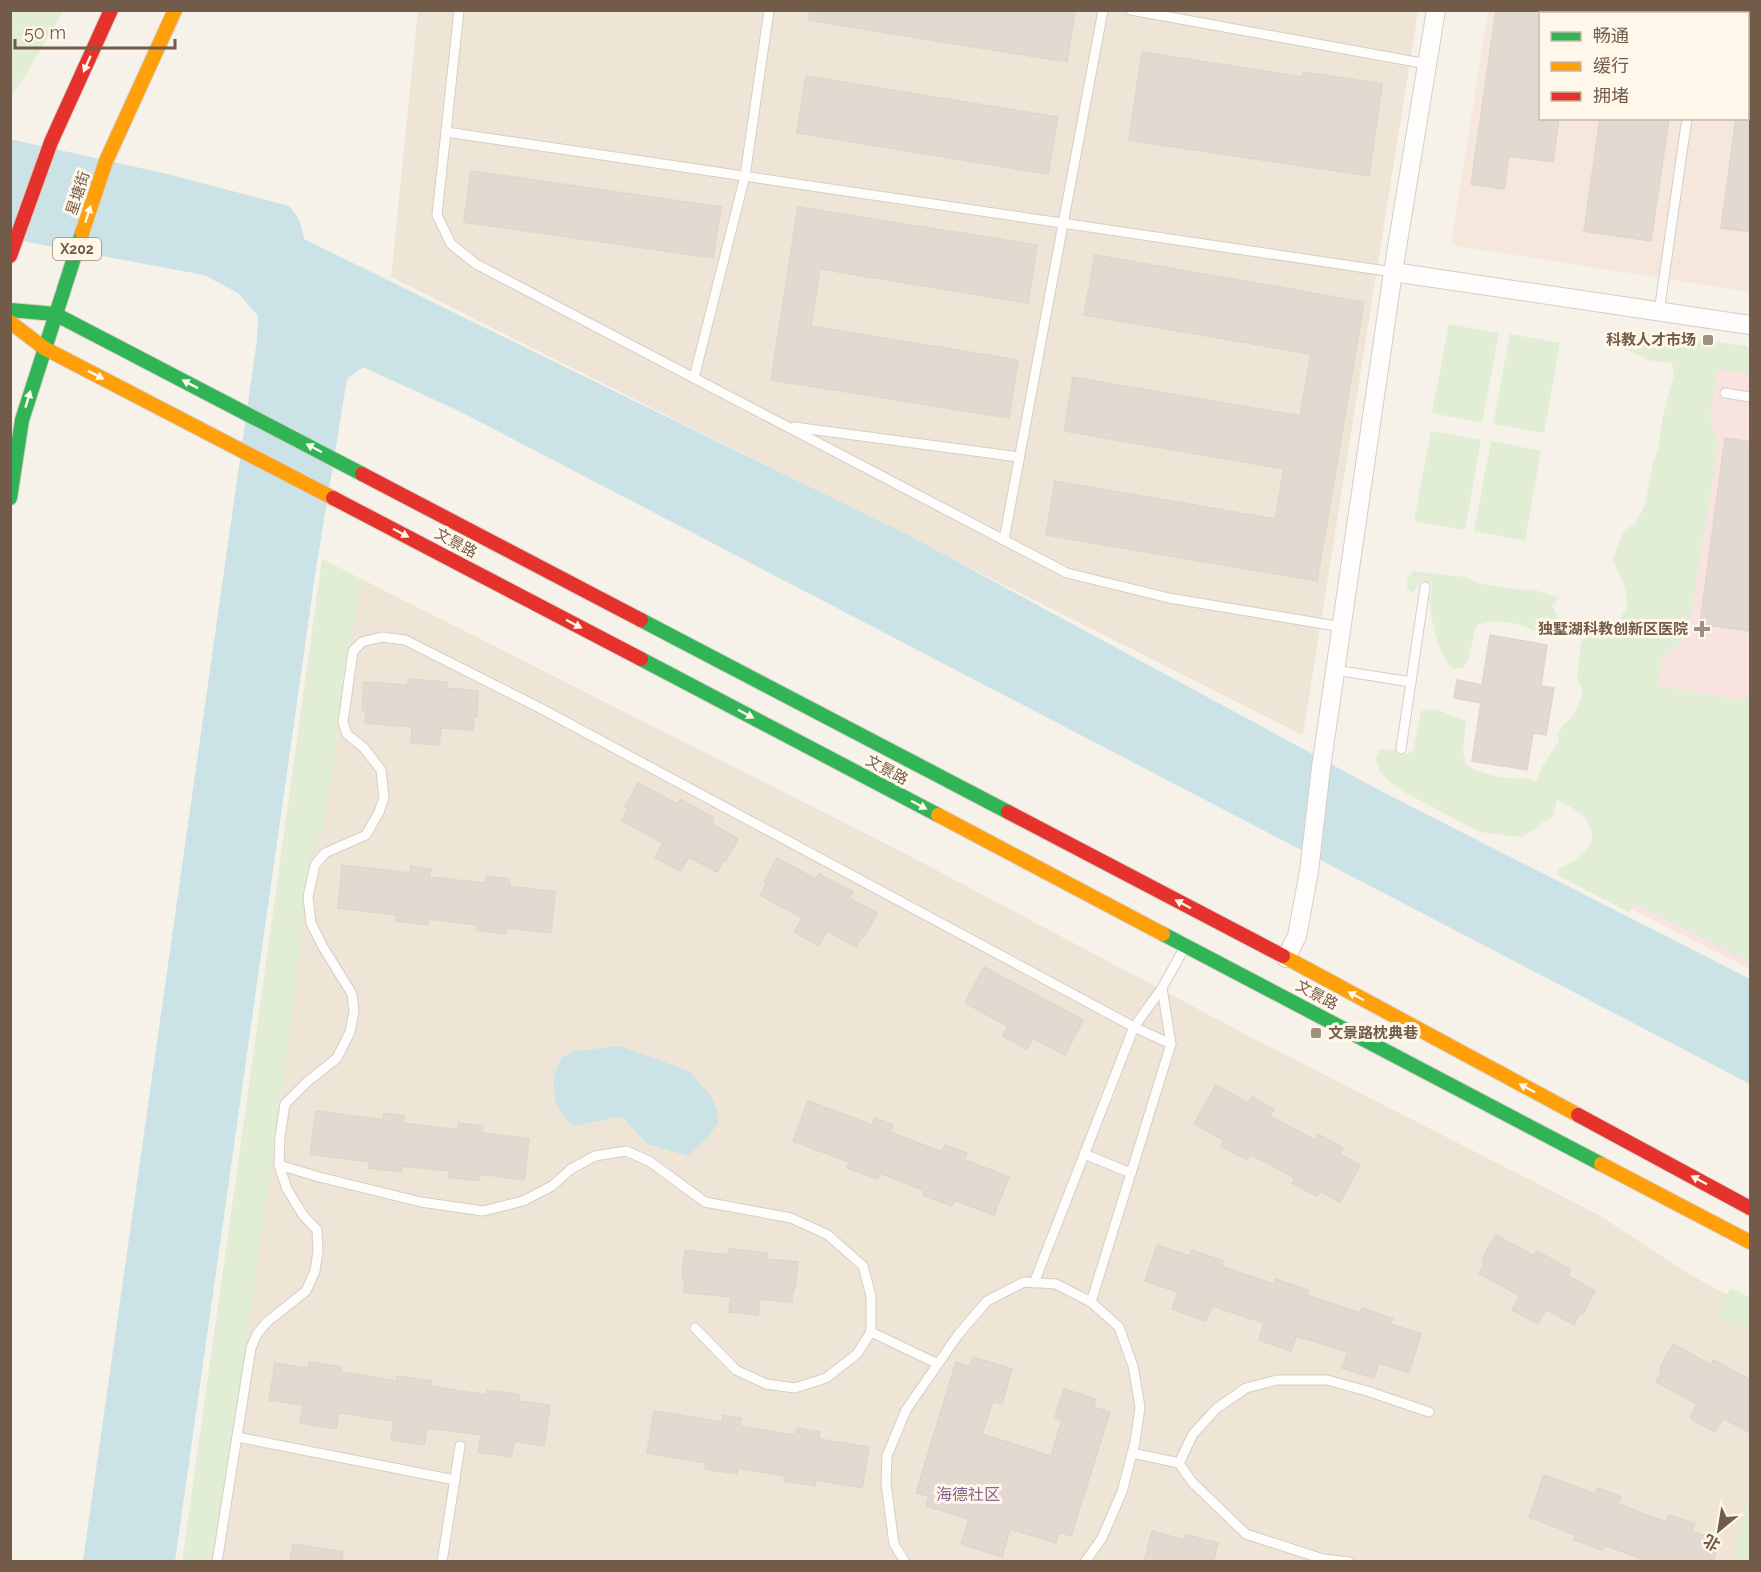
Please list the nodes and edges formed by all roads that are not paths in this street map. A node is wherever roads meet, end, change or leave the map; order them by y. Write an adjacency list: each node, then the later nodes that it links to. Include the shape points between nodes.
1 (111, 10): 13 (main road, one-way to 13, via 51,142)
2 (175, 10): 17 (main road, 星塘街 / X202, one-way to 2, via 106,160)
3 (459, 10): 10 (lane)
4 (769, 10): 11 (lane)
5 (1103, 10): 12 (lane)
6 (1131, 10): 8 (lane)
7 (1436, 10): 8 (street)
8 (1427, 64): 14 (street)
9 (1687, 120): 16 (lane)
10 (446, 132): 11 (lane); 21 (lane, via 437,216 451,244 476,264)
11 (745, 176): 12 (lane); 21 (lane)
12 (1062, 223): 14 (lane); 25 (lane)
13 (10, 256)
14 (1393, 272): 16 (street); 29 (street)
15 (10, 310): 17 (main road, 文景路)
16 (1659, 312): 19 (street)
17 (55, 314): 20 (main road, 星塘街 / X202); 34 (main road, 文景路, one-way to 17)
18 (10, 322): 20 (main road, 文景路)
19 (1750, 326)
20 (44, 348): 26 (main road, 星塘街 / X202, one-way to 20, via 22,420); 33 (main road, 文景路, one-way to 33)
21 (694, 378): 24 (lane)
22 (1725, 393): 23 (lane)
23 (1750, 397)
24 (786, 426): 25 (lane); 27 (lane)
25 (1019, 458): 27 (lane)
26 (10, 498)
27 (1004, 540): 29 (lane, via 1067,573 1123,588)
28 (1425, 587): 31 (lane)
29 (1342, 627): 30 (street)
30 (1335, 670): 31 (lane); 34 (street, via 1309,871 1297,936)
31 (1411, 682): 32 (lane)
32 (1401, 749)
33 (1186, 945): 35 (lane); 42 (main road, 文景路)
34 (1286, 958): 41 (main road, 文景路, one-way to 34)
35 (1162, 988): 36 (lane); 37 (lane)
36 (1134, 1027): 37 (lane); 38 (lane); 39 (lane, via 540,708 405,640 382,637 362,642 353,651 343,722 347,734 381,770 384,798 366,835 325,853 315,865 308,897 311,923 352,994 350,1032 337,1058 285,1104)
37 (1171, 1044): 40 (lane)
38 (1084, 1154): 40 (lane); 43 (lane)
39 (279, 1165): 46 (lane, via 421,1202 483,1211 523,1201 596,1156 626,1151 649,1161 705,1202 790,1218 828,1235 862,1266 871,1296); 49 (lane, via 287,1189 317,1230 318,1251 306,1291 256,1334)
40 (1131, 1173): 44 (lane)
41 (1750, 1208)
42 (1750, 1242)
43 (1034, 1283): 44 (lane, via 1056,1284); 47 (lane, via 1024,1282 987,1302)
44 (1091, 1302): 51 (lane, via 1119,1327 1133,1366 1140,1407)
45 (695, 1328): 46 (lane, via 736,1370 766,1384 795,1388 826,1378 857,1354)
46 (871, 1332): 47 (lane)
47 (938, 1364): 56 (lane, via 906,1410 887,1456 885,1484 894,1544)
48 (1429, 1412): 52 (lane, via 1327,1380 1277,1380 1246,1388 1218,1408 1193,1434)
49 (237, 1437): 53 (lane); 54 (lane)
50 (460, 1446): 53 (lane)
51 (1132, 1453): 52 (lane); 57 (lane, via 1122,1492 1102,1538)
52 (1179, 1463): 58 (lane, via 1192,1482 1246,1534 1323,1559)
53 (455, 1480): 55 (lane)
54 (217, 1562)
55 (442, 1562)
56 (905, 1562)
57 (1085, 1562)
58 (1349, 1562)

